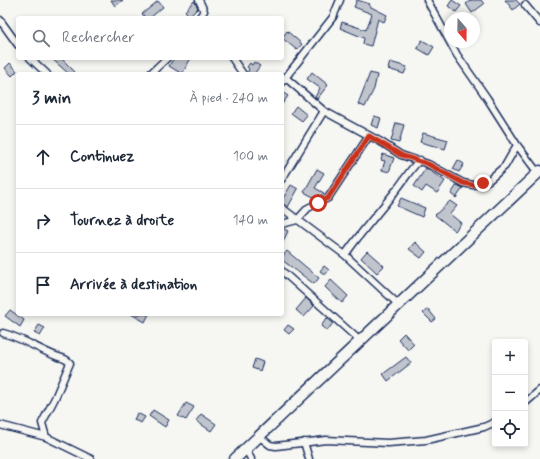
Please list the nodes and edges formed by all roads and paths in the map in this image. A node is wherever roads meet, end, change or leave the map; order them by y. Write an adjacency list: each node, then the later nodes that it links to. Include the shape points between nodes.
1 (200, 0): 5 (street, via 204,11)
2 (340, 0): 15 (street, via 333,17)
3 (427, 0): 18 (street, via 457,55)
4 (525, 5): 7 (street)
5 (200, 16)
6 (0, 20): 8 (street)
7 (540, 23)
8 (16, 42)
9 (32, 60): 12 (street)
10 (164, 60): 13 (street)
11 (233, 60): 14 (street)
12 (45, 72)
13 (152, 72)
14 (242, 72)
15 (284, 80): 16 (street)
16 (324, 111): 17 (street); 21 (street)
17 (369, 136): 19 (street, via 401,155); 23 (street, via 328,198 308,208)
18 (516, 146): 19 (street, via 511,158 496,174 483,183 473,185 463,183); 20 (street)
19 (420, 160): 25 (street, via 410,168 399,187 367,224)
20 (539, 172): 27 (main road)
21 (284, 176)
22 (284, 210): 23 (street)
23 (297, 220): 24 (street); 25 (street)
24 (284, 223)
25 (345, 255): 27 (street)
26 (284, 273): 29 (street)
27 (398, 304): 29 (main road)
28 (3, 333): 34 (street, via 28,342 70,363 42,423)
29 (359, 340): 35 (main road)
30 (540, 390): 31 (street)
31 (528, 400)
32 (492, 423): 36 (street, via 426,440 388,443 326,440)
33 (0, 425): 34 (street)
34 (46, 437): 38 (street)
35 (260, 437): 36 (street, via 270,445 276,446); 37 (main road)
36 (304, 442): 41 (street)
37 (246, 449): 39 (main road); 40 (street)
38 (90, 459)
39 (235, 459)
40 (252, 459)
41 (309, 459)

